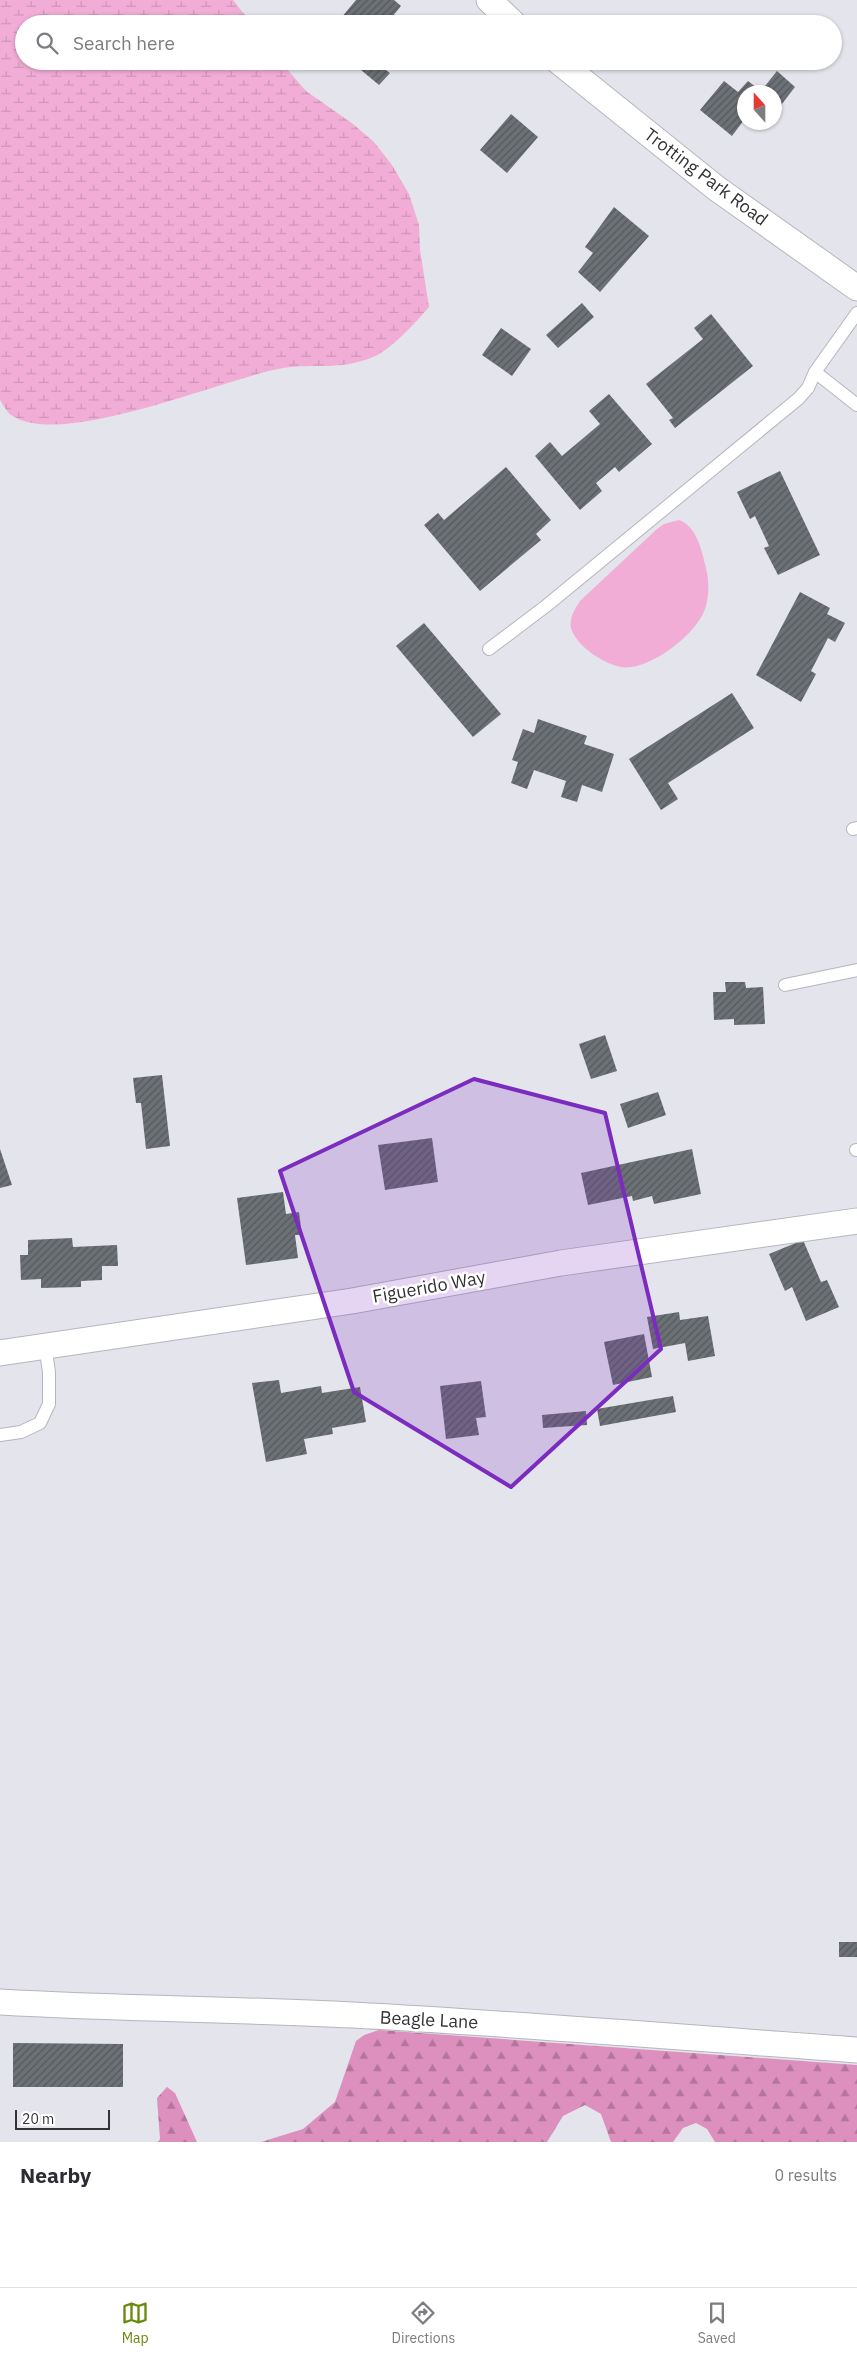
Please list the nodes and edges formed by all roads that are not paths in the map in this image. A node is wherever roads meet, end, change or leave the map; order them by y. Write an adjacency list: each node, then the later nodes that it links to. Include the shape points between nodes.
1 (489, 0): 2 (street)
2 (505, 15)
3 (569, 70): 4 (street, Trotting Park Road, via 716,188)
4 (857, 288)
5 (857, 314): 6 (lane)
6 (815, 372): 7 (lane); 8 (lane, via 808,388 798,399)
7 (857, 405)
8 (490, 649)
9 (857, 970): 10 (lane)
10 (785, 985)
11 (857, 1221): 12 (street, Figuerido Way, via 561,1263 352,1301)
12 (45, 1345): 13 (street, Figuerido Way); 14 (lane, via 49,1404 40,1423 21,1432)
13 (0, 1353)
14 (0, 1435)
15 (0, 2002): 16 (street, Beagle Lane, via 352,2015)
16 (857, 2050)

